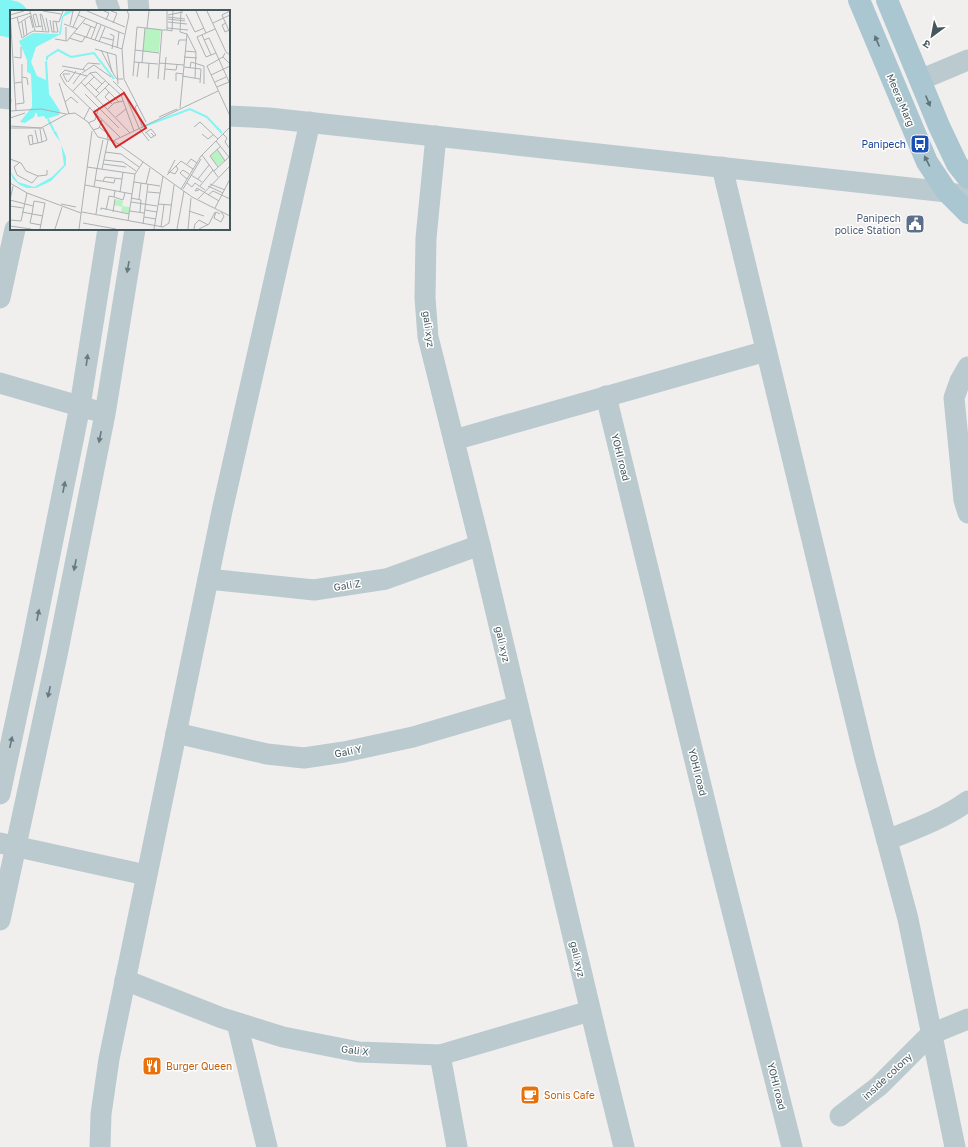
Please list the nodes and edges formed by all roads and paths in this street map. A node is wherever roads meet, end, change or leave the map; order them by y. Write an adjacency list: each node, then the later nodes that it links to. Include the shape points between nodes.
1 (106, 0): 5 (street)
2 (138, 0): 6 (street)
3 (859, 0): 16 (main road, Meera Marg, one-way to 3, via 927,162)
4 (887, 0): 8 (main road)
5 (110, 10)
6 (139, 10)
7 (968, 60): 8 (street)
8 (920, 80): 15 (main road, one-way to 15, via 957,164)
9 (0, 98): 10 (street)
10 (10, 99)
11 (230, 116): 12 (street)
12 (310, 122): 13 (street); 32 (street)
13 (436, 136): 14 (street); 29 (street, gali xyz, via 426,238 425,298 428,338)
14 (722, 167): 16 (street); 22 (street)
15 (968, 178)
16 (958, 194): 17 (main road, Meera Marg)
17 (968, 213)
18 (15, 230): 21 (street)
19 (108, 230): 26 (street, one-way to 19)
20 (135, 230): 27 (street, one-way to 27)
21 (0, 298)
22 (766, 351): 25 (street); 37 (street)
23 (968, 367): 28 (street, via 954,398)
24 (0, 383): 26 (street)
25 (606, 396): 29 (street); 52 (street, YOHI road)
26 (80, 406): 27 (street); 35 (street, one-way to 26)
27 (105, 414): 38 (street, one-way to 38, via 55,662)
28 (962, 425): 30 (street, via 964,500)
29 (454, 440): 31 (street, gali xyz)
30 (968, 513)
31 (480, 544): 32 (street, Gali Z, via 386,579 314,590); 33 (street, gali xyz)
32 (208, 579): 34 (street)
33 (518, 706): 34 (street, Gali Y, via 413,737 304,758 267,754); 42 (street, gali xyz)
34 (176, 733): 39 (street)
35 (0, 794)
36 (968, 801): 37 (street, via 953,812)
37 (887, 840): 45 (street, via 908,919)
38 (8, 845): 39 (street); 40 (street)
39 (146, 876): 41 (street)
40 (0, 920)
41 (125, 980): 44 (street, Gali X); 48 (street, via 109,1059 101,1114)
42 (590, 1011): 46 (street, Gali X); 51 (street, gali xyz)
43 (968, 1019): 45 (street)
44 (237, 1023): 46 (street, Gali X, via 283,1037 359,1052); 49 (street)
45 (931, 1034): 47 (street, inside colony, via 879,1086); 53 (street)
46 (440, 1055): 50 (street)
47 (840, 1116)
48 (100, 1147)
49 (267, 1147)
50 (457, 1147)
51 (624, 1147)
52 (792, 1147)
53 (955, 1147)

